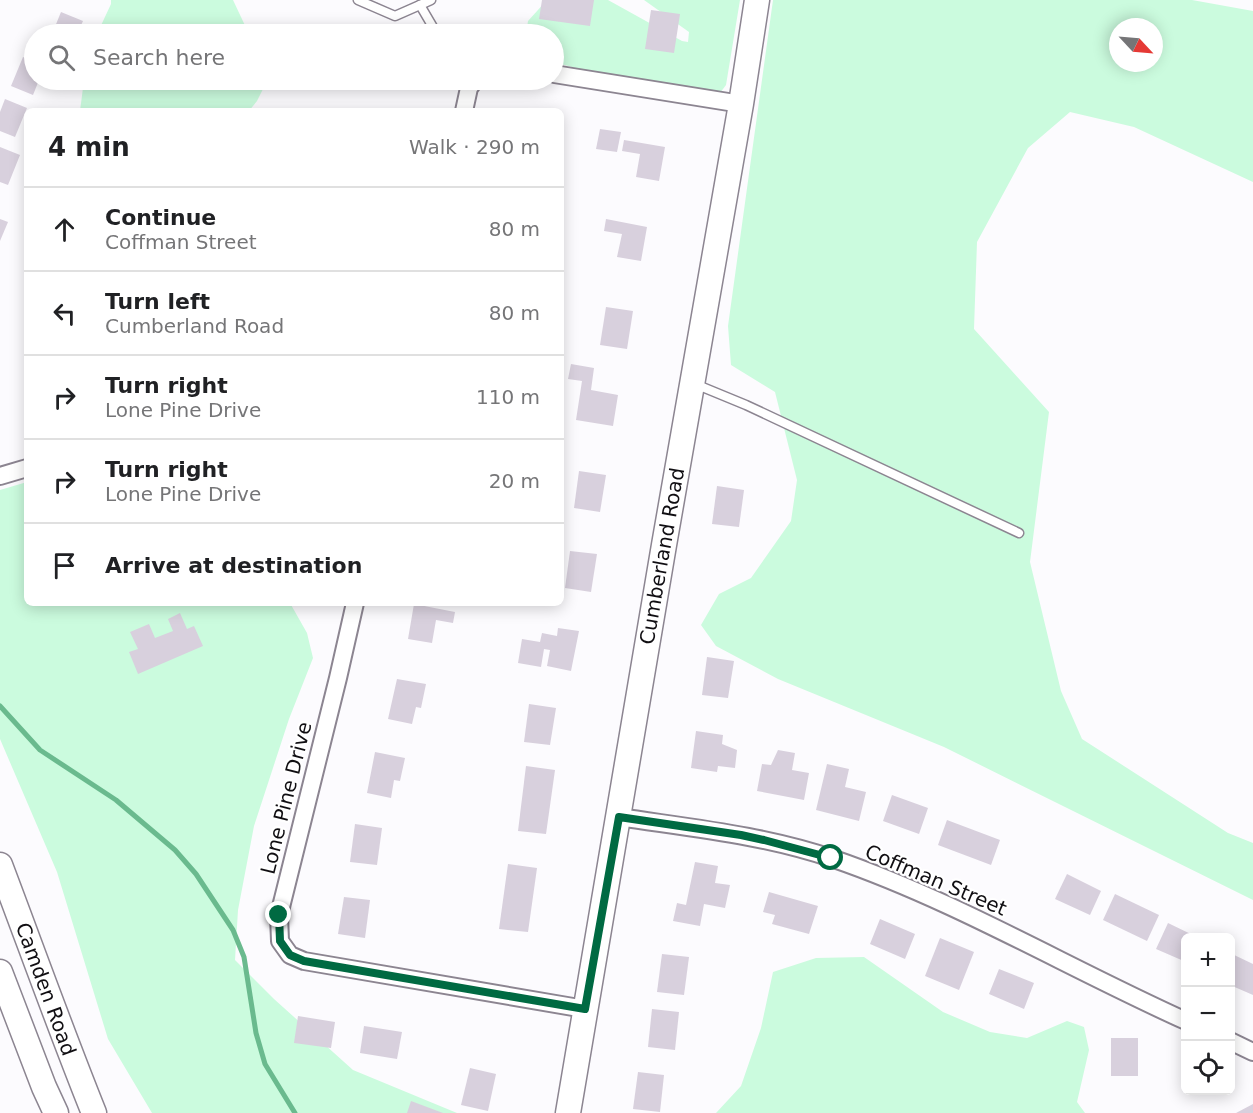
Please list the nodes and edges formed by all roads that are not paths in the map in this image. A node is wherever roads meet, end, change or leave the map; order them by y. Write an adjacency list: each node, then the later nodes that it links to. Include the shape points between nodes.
1 (358, 0): 4 (lane, via 395,15)
2 (431, 0): 4 (lane)
3 (757, 0): 8 (main road, Cumberland Road)
4 (420, 5): 5 (lane)
5 (431, 24)
6 (564, 76): 8 (street)
7 (469, 90): 9 (street)
8 (741, 104): 10 (main road, Cumberland Road)
9 (465, 108)
10 (692, 383): 13 (lane); 15 (main road, Cumberland Road)
11 (24, 469): 12 (street)
12 (0, 476)
13 (1019, 533)
14 (354, 606): 18 (street, Lone Pine Drive, via 279,915 280,941 290,955 304,961)
15 (619, 817): 18 (main road, Cumberland Road); 19 (street, Coffman Street, via 752,838 842,862 958,909)
16 (0, 864): 23 (main road, Camden Road)
17 (0, 972): 22 (main road, Camden Road)
18 (585, 1009): 24 (main road, Cumberland Road)
19 (1181, 1019)
20 (1235, 1043): 21 (street)
21 (1253, 1052)
22 (56, 1113)
23 (94, 1113)
24 (568, 1113)

